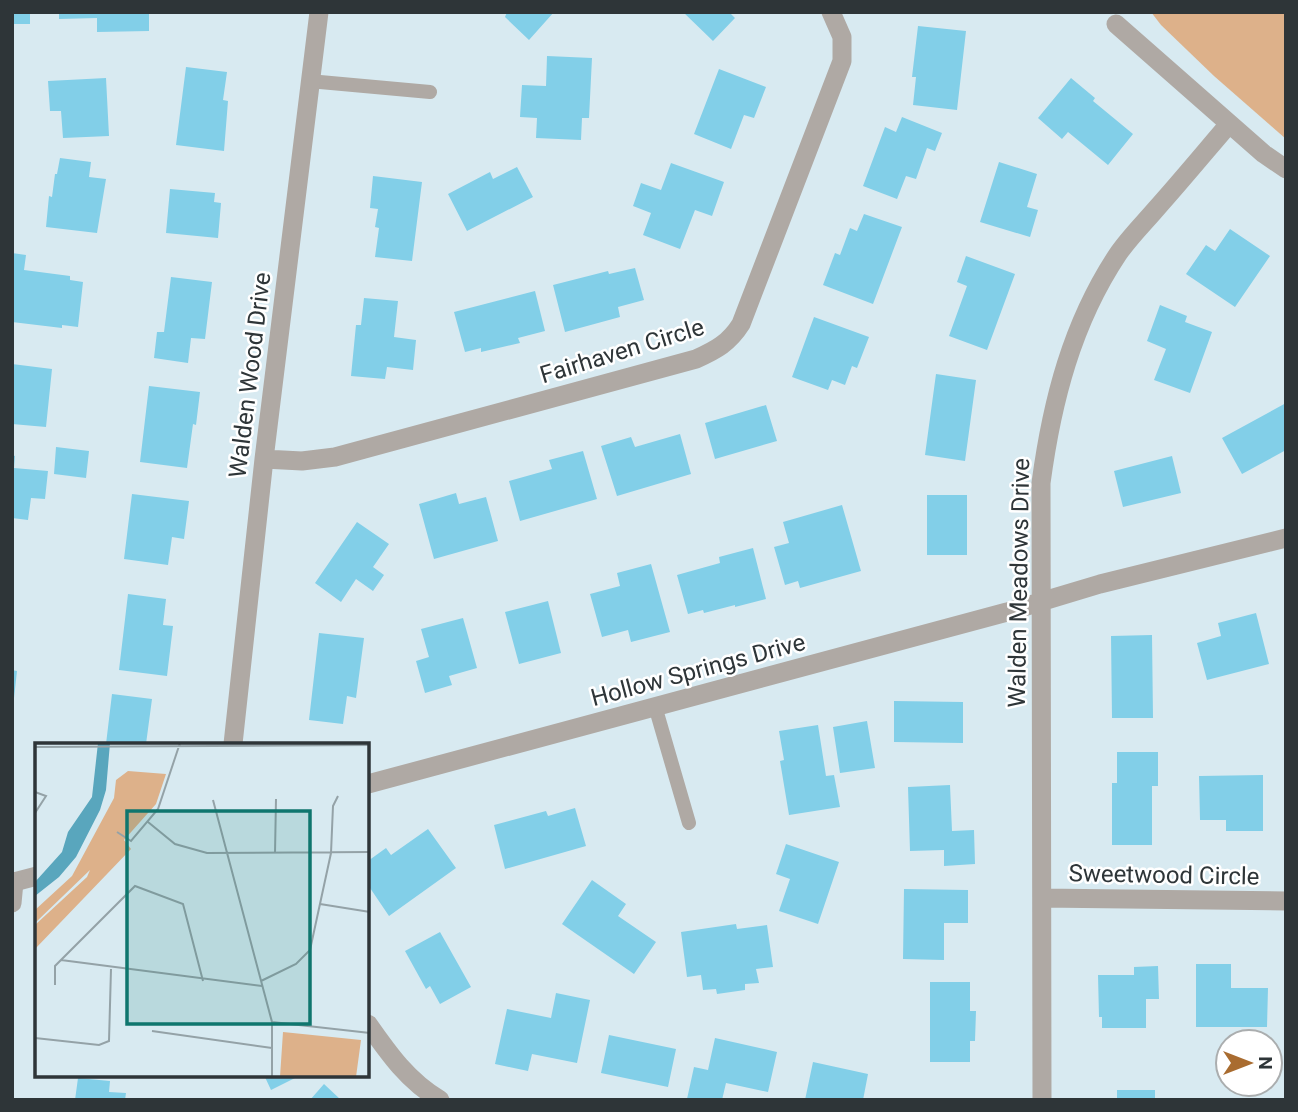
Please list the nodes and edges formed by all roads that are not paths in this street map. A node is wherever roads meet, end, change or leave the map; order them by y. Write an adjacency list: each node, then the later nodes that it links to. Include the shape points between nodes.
1 (319, 12): 4 (street, Walden Wood Drive)
2 (831, 12): 8 (street, Fairhaven Circle, via 842,37 842,61 731,340 696,359 335,457)
3 (1118, 18): 6 (street)
4 (309, 81): 5 (lane); 8 (street, Walden Wood Drive)
5 (430, 92)
6 (1229, 124): 7 (street); 10 (street, Walden Meadows Drive, via 1120,251 1074,336 1048,430 1041,483)
7 (1286, 169)
8 (264, 459): 12 (street, Walden Wood Drive)
9 (1286, 538): 10 (street, Hollow Springs Drive)
10 (1040, 602): 11 (street, Hollow Springs Drive); 17 (street, Walden Meadows Drive)
11 (655, 706): 13 (street, Hollow Springs Drive); 14 (lane)
12 (233, 743)
13 (369, 784)
14 (689, 823)
15 (35, 876): 16 (street)
16 (13, 882): 19 (street)
17 (1042, 898): 18 (street, Sweetwood Circle); 22 (street, Walden Meadows Drive)
18 (1286, 901)
19 (12, 903)
20 (369, 1025): 21 (street, via 397,1065)
21 (440, 1100)
22 (1042, 1100)

